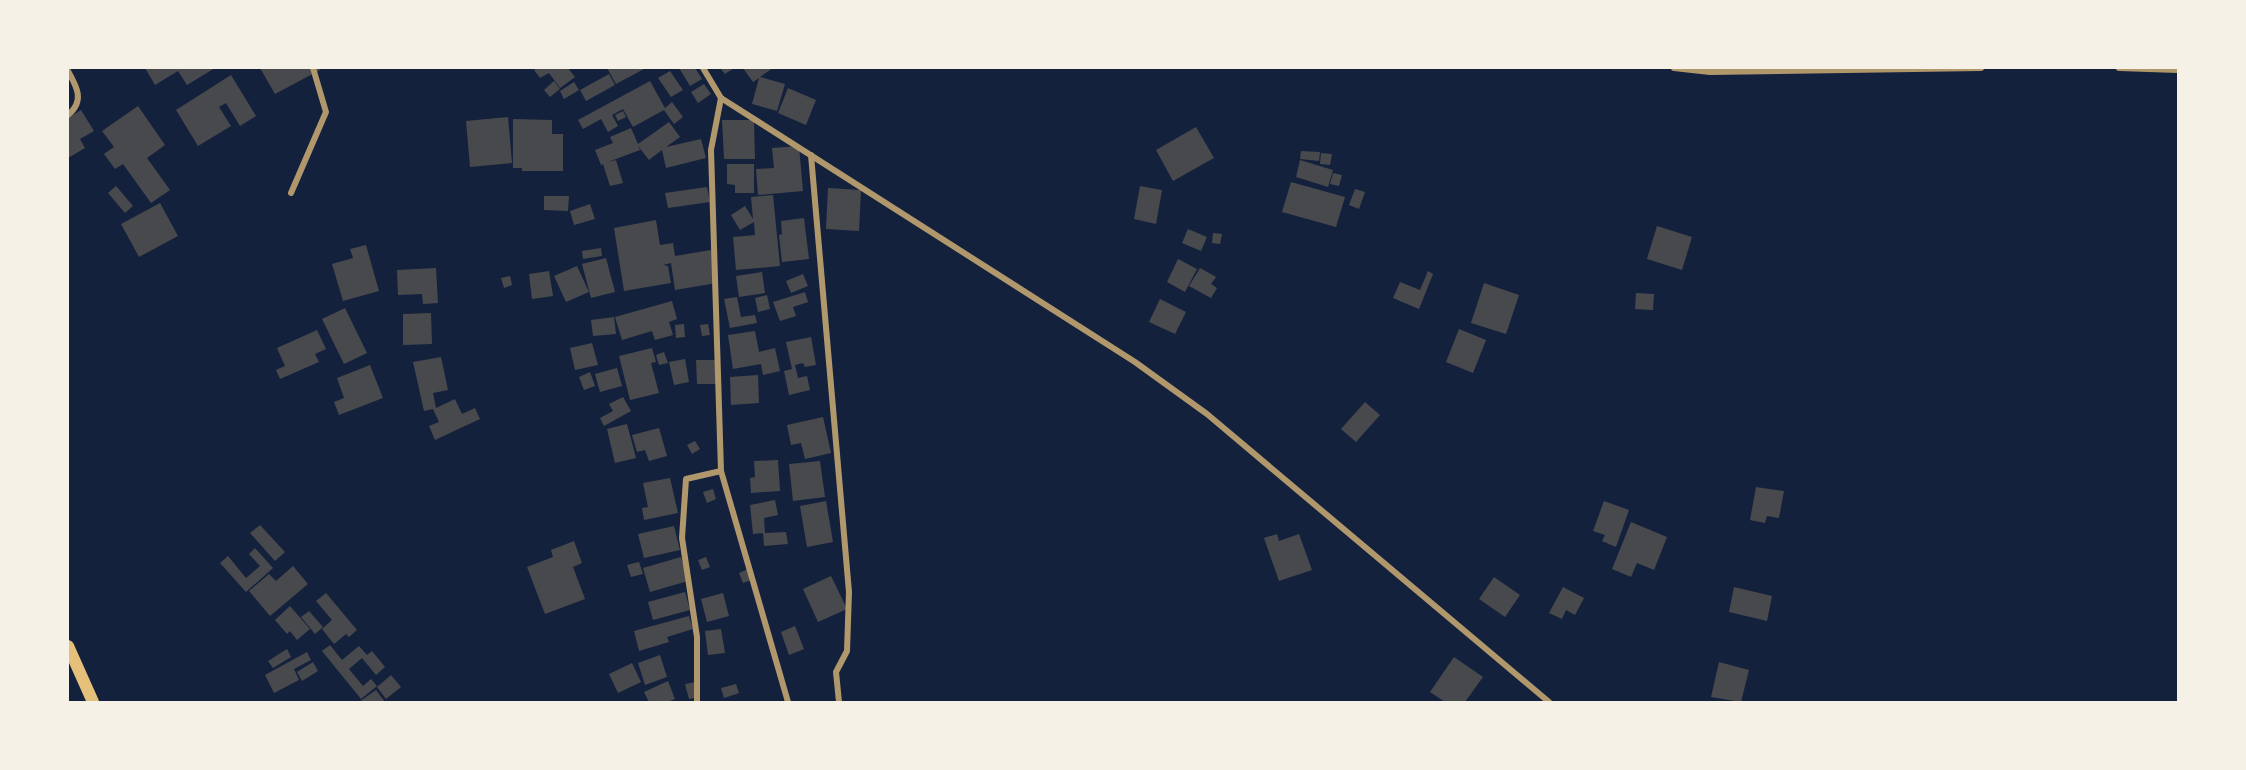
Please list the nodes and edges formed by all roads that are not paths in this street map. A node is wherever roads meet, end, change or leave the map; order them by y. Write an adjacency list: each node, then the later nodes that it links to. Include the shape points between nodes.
1 (313, 68): 11 (street, via 326,112)
2 (703, 68): 8 (street)
3 (1674, 68): 4 (street, via 1710,72)
4 (1981, 68)
5 (2119, 68): 6 (street)
6 (2178, 70)
7 (68, 71): 9 (street, via 79,95)
8 (721, 98): 10 (street); 12 (street, via 711,150)
9 (68, 115)
10 (811, 155): 17 (street, via 849,592 847,651 836,672); 18 (street, via 1136,362 1207,414)
11 (291, 193)
12 (721, 471): 15 (street, via 686,478 682,538 697,637); 16 (street)
13 (68, 646): 14 (main road)
14 (93, 702)
15 (697, 702)
16 (788, 702)
17 (839, 702)
18 (1549, 702)

